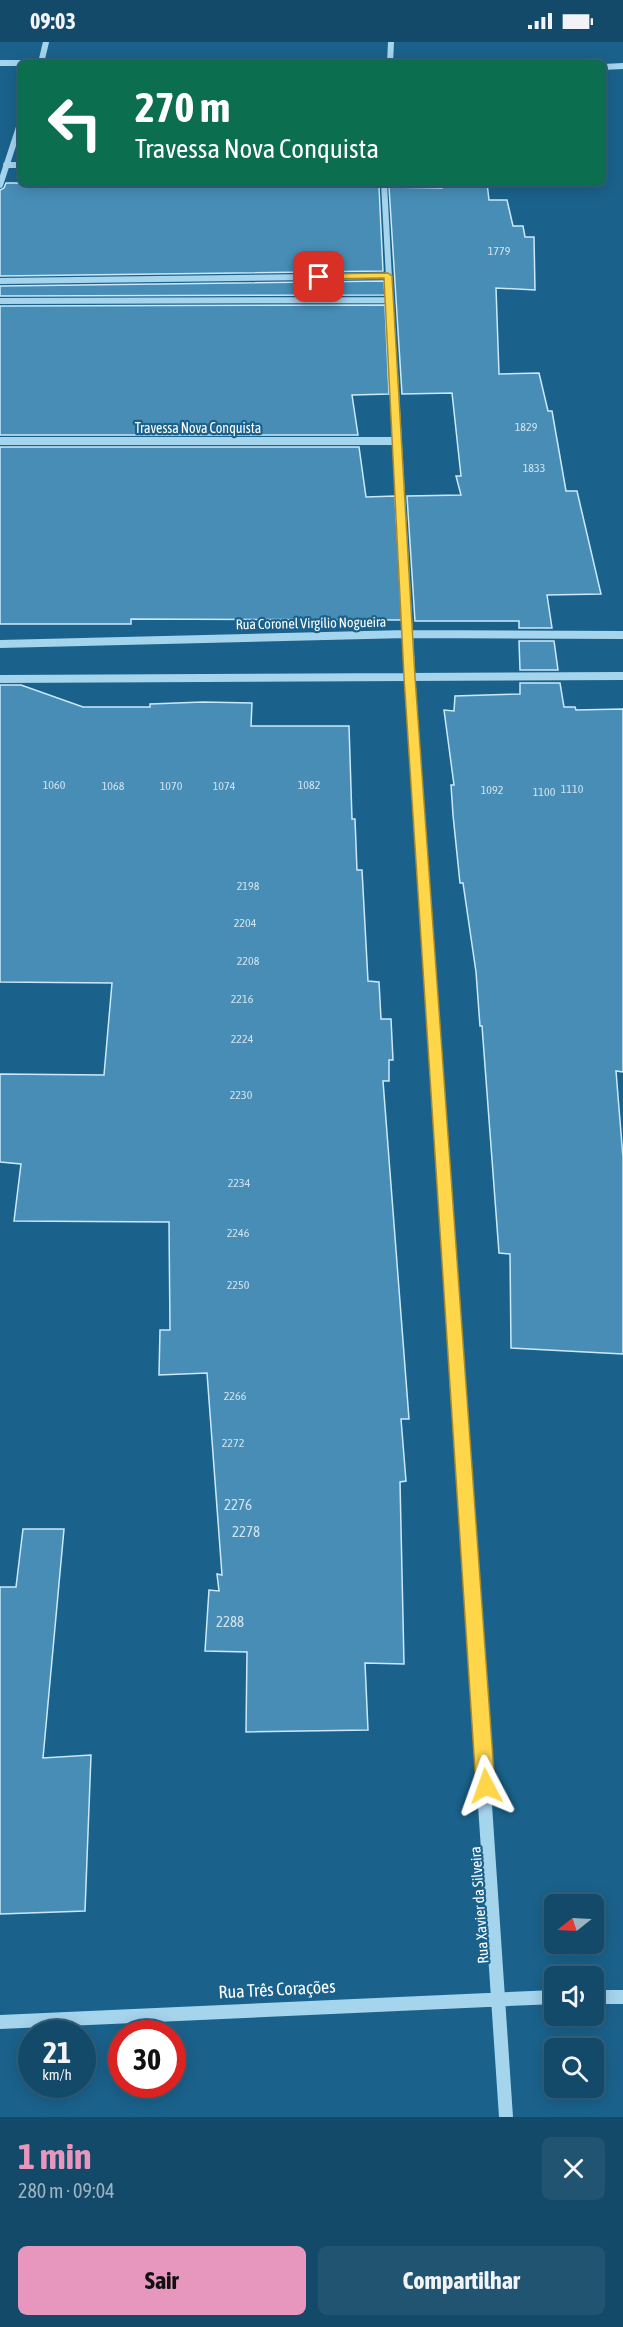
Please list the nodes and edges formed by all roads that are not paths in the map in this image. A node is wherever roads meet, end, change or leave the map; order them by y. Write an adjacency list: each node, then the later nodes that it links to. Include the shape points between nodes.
1 (46, 42): 3 (street)
2 (391, 42): 4 (street)
3 (42, 60)
4 (390, 60)
5 (0, 63): 6 (street)
6 (18, 63)
7 (623, 66): 8 (street)
8 (606, 67)
9 (18, 130): 10 (street)
10 (6, 165): 11 (street); 12 (street)
11 (18, 165)
12 (0, 185)
13 (384, 186): 14 (street, Rua Xavier da Silveira)
14 (388, 276): 15 (street); 17 (street, Rua Xavier da Silveira)
15 (181, 279): 16 (street); 19 (street)
16 (0, 281)
17 (389, 300): 19 (street); 21 (street, Rua Xavier da Silveira)
18 (0, 301): 19 (street)
19 (178, 301)
20 (0, 441): 21 (street, Travessa Nova Conquista)
21 (396, 441): 22 (street, Rua Xavier da Silveira)
22 (407, 634): 23 (street, Rua Coronel Virgílio Nogueira); 24 (street, Rua Coronel Virgílio Nogueira); 26 (street, Rua Xavier da Silveira)
23 (623, 635)
24 (0, 644)
25 (623, 676): 26 (street)
26 (410, 677): 27 (street); 31 (street, Rua Xavier da Silveira)
27 (0, 679)
28 (544, 1997): 31 (street, Rua Três Corações)
29 (604, 1997): 30 (street)
30 (623, 1997)
31 (500, 1998): 32 (street, Rua Três Corações); 33 (street, Rua Xavier da Silveira)
32 (0, 2022)
33 (507, 2117)

